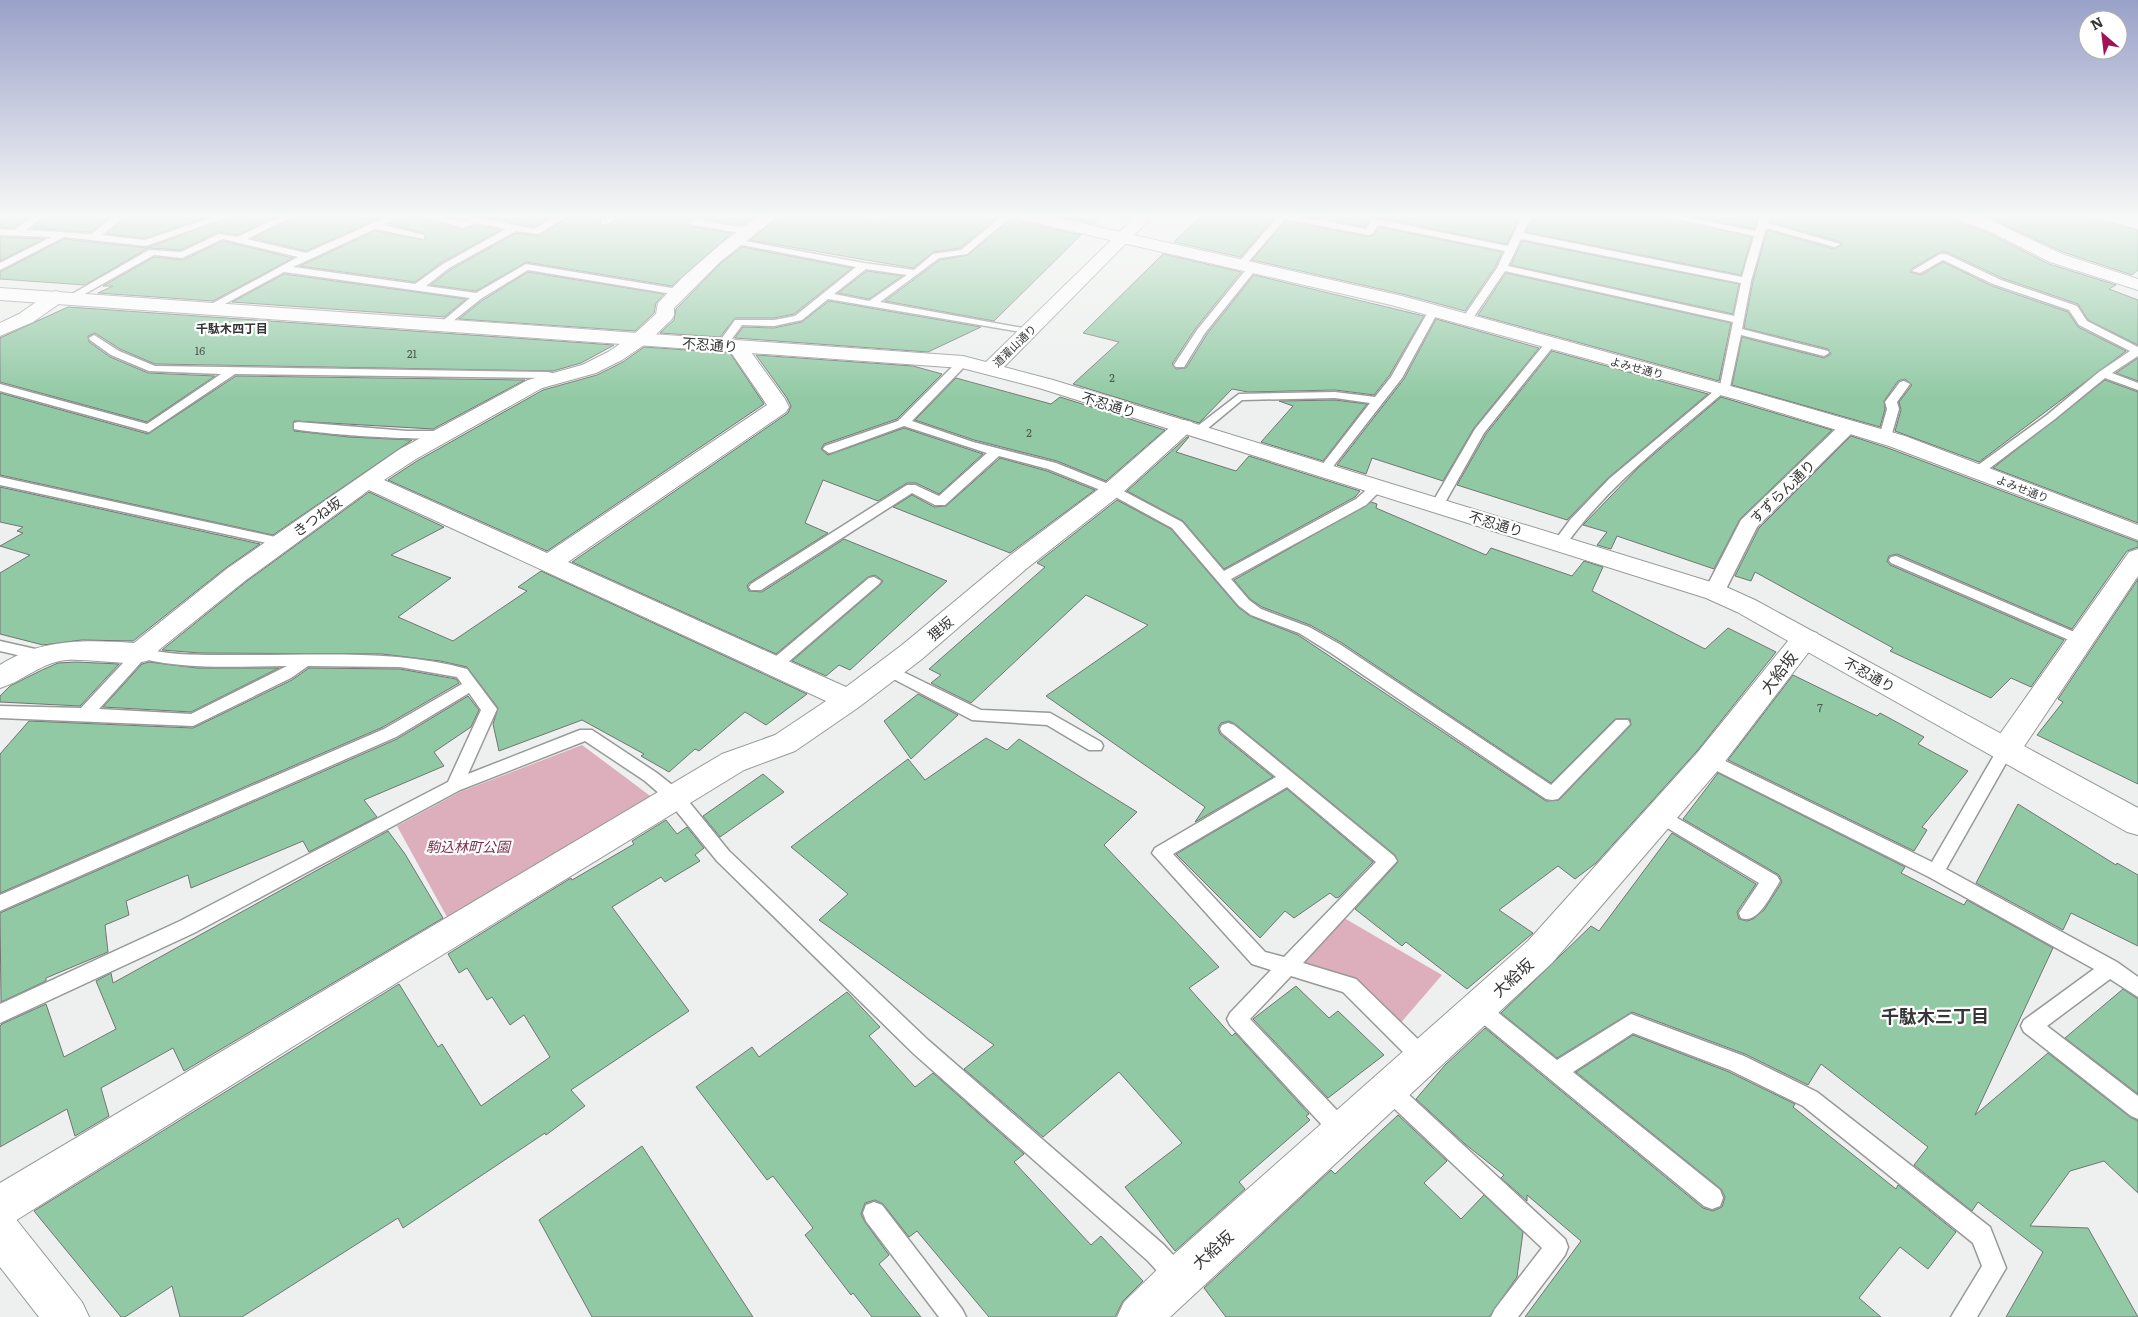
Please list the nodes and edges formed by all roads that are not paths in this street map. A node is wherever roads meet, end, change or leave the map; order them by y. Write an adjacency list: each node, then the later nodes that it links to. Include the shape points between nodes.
1 (103, 277): 26 (lane)
2 (268, 277): 28 (lane)
3 (339, 277): 21 (lane)
4 (431, 277): 21 (lane)
5 (509, 277): 24 (lane)
6 (590, 277): 22 (lane)
7 (695, 277): 22 (street, きつね坂)
8 (850, 277): 25 (lane)
9 (910, 277): 27 (lane)
10 (1084, 277): 34 (street, 道灌山通り)
11 (1239, 277): 42 (lane)
12 (1292, 277): 29 (street, よみせ通り)
13 (1496, 277): 30 (lane)
14 (1541, 277): 32 (lane)
15 (1724, 277): 19 (lane)
16 (1747, 277): 19 (lane)
17 (1988, 277): 39 (lane, via 2073,308 2084,323)
18 (2116, 277): 20 (street)
19 (1746, 282): 32 (lane)
20 (2138, 285)
21 (415, 289): 24 (lane)
22 (678, 292): 36 (street, きつね坂, via 665,307 665,315)
23 (0, 294): 26 (street, 不忍通り)
24 (478, 296): 31 (lane)
25 (827, 296): 27 (lane); 38 (lane, via 798,318 774,323 740,322)
26 (63, 298): 28 (street, 不忍通り); 33 (street)
27 (871, 304): 34 (lane)
28 (210, 309): 31 (street, 不忍通り)
29 (1434, 310): 30 (street, よみせ通り); 51 (lane, via 1396,378)
30 (1467, 319): 37 (street, よみせ通り)
31 (444, 326): 36 (street, 不忍通り)
32 (1739, 326): 40 (lane); 50 (lane)
33 (0, 330)
34 (1028, 332): 43 (street, 道灌山通り)
35 (94, 338): 44 (lane, via 115,353 153,369)
36 (640, 339): 38 (street, 不忍通り); 46 (street, きつね坂, via 589,369)
37 (1551, 343): 50 (street, よみせ通り); 66 (lane, via 1479,432)
38 (729, 345): 41 (street, 不忍通り); 72 (street, via 778,407)
39 (2138, 351): 45 (lane)
40 (1824, 353)
41 (963, 362): 43 (street, 不忍通り); 52 (lane)
42 (1180, 365)
43 (990, 369): 55 (street, 不忍通り)
44 (233, 371): 46 (lane, via 548,375); 48 (lane, via 149,428)
45 (2103, 374): 49 (lane); 61 (lane)
46 (549, 380): 56 (street, きつね坂, via 535,384)
47 (1904, 384): 57 (lane, via 1891,402 1893,409)
48 (0, 387)
49 (2138, 387)
50 (1723, 390): 54 (street, よみせ通り); 69 (lane, via 1616,481 1568,529)
51 (1378, 401): 55 (lane, via 1335,394 1239,397); 60 (lane)
52 (903, 422): 58 (lane); 59 (lane)
53 (298, 426): 56 (lane)
54 (1849, 426): 57 (street, よみせ通り); 76 (street, すずらん通り, via 1748,524)
55 (1190, 429): 60 (street, 不忍通り); 65 (street, 狸坂)
56 (444, 435): 63 (street, きつね坂)
57 (1885, 437): 61 (street, よみせ通り)
58 (829, 449)
59 (996, 452): 65 (lane, via 1052,466); 75 (lane, via 940,502 911,488)
60 (1324, 470): 64 (street, 不忍通り)
61 (1978, 470): 67 (street, よみせ通り)
62 (0, 481): 68 (lane)
63 (364, 483): 68 (street, きつね坂); 72 (street, via 374,484)
64 (1377, 486): 66 (street, 不忍通り); 73 (lane, via 1361,502)
65 (1112, 490): 73 (lane, via 1177,525); 84 (street, 狸坂, via 1017,563)
66 (1437, 505): 69 (street, 不忍通り)
67 (2138, 533)
68 (280, 542): 80 (street, きつね坂)
69 (1560, 543): 76 (street, 不忍通り)
70 (2138, 557): 78 (street)
71 (1896, 560): 78 (lane)
72 (548, 564): 83 (street)
73 (1222, 578): 90 (lane, via 1256,612 1304,630 1336,648 1552,794)
74 (874, 581): 83 (lane)
75 (756, 587)
76 (1715, 592): 77 (street, 不忍通り)
77 (1807, 639): 93 (street, 不忍通り); 94 (street, 大給坂)
78 (2080, 640): 93 (street)
79 (0, 646): 81 (lane)
80 (141, 653): 81 (street, via 66,650); 82 (lane, via 200,660); 89 (lane)
81 (39, 655): 85 (street)
82 (307, 660): 86 (lane, via 400,662 462,673); 89 (lane, via 286,674 193,720)
83 (774, 666): 87 (street)
84 (889, 670): 87 (street, 狸坂); 92 (lane, via 978,716 1050,719)
85 (0, 678)
86 (471, 685): 96 (lane, via 489,709); 101 (lane, via 390,733)
87 (849, 700): 97 (street, 狸坂, via 785,743 733,762)
88 (0, 712): 89 (lane)
89 (86, 714)
90 (1622, 724)
91 (1228, 729): 95 (lane)
92 (1095, 746)
93 (2006, 749): 99 (street, 不忍通り); 100 (lane)
94 (1709, 760): 98 (street, 大給坂); 100 (lane)
95 (1288, 778): 103 (lane, via 1388,861); 103 (lane, via 1161,854 1259,958)
96 (454, 786): 97 (lane, via 586,734 651,777); 107 (lane, via 187,927)
97 (675, 798): 114 (street, 狸坂, via 292,1026); 117 (lane, via 723,856 921,1047 1156,1253)
98 (1660, 816): 102 (lane, via 1771,881); 106 (street, 大給坂, via 1540,952)
99 (2138, 823)
100 (1935, 872): 104 (lane)
101 (0, 903)
102 (1748, 913)
103 (1288, 966): 108 (lane, via 1349,985); 112 (lane, via 1237,1018)
104 (2110, 968): 105 (lane); 111 (lane, via 2031,1026)
105 (2138, 988)
106 (1478, 1008): 108 (street, 大給坂); 109 (lane)
107 (0, 1014)
108 (1422, 1058): 110 (street, 大給坂)
109 (1556, 1072): 113 (lane); 122 (lane, via 1631,1023 1736,1063 1810,1099 1982,1234 1994,1268)
110 (1388, 1089): 112 (street, 大給坂); 121 (lane, via 1557,1246)
111 (2138, 1109)
112 (1342, 1132): 117 (street, 大給坂)
113 (1712, 1198)
114 (0, 1206)
115 (874, 1213): 119 (lane)
116 (0, 1233): 118 (street)
117 (1179, 1278): 120 (street, 大給坂)
118 (67, 1317)
119 (954, 1317)
120 (1139, 1317)
121 (1503, 1317)
122 (1963, 1317)

